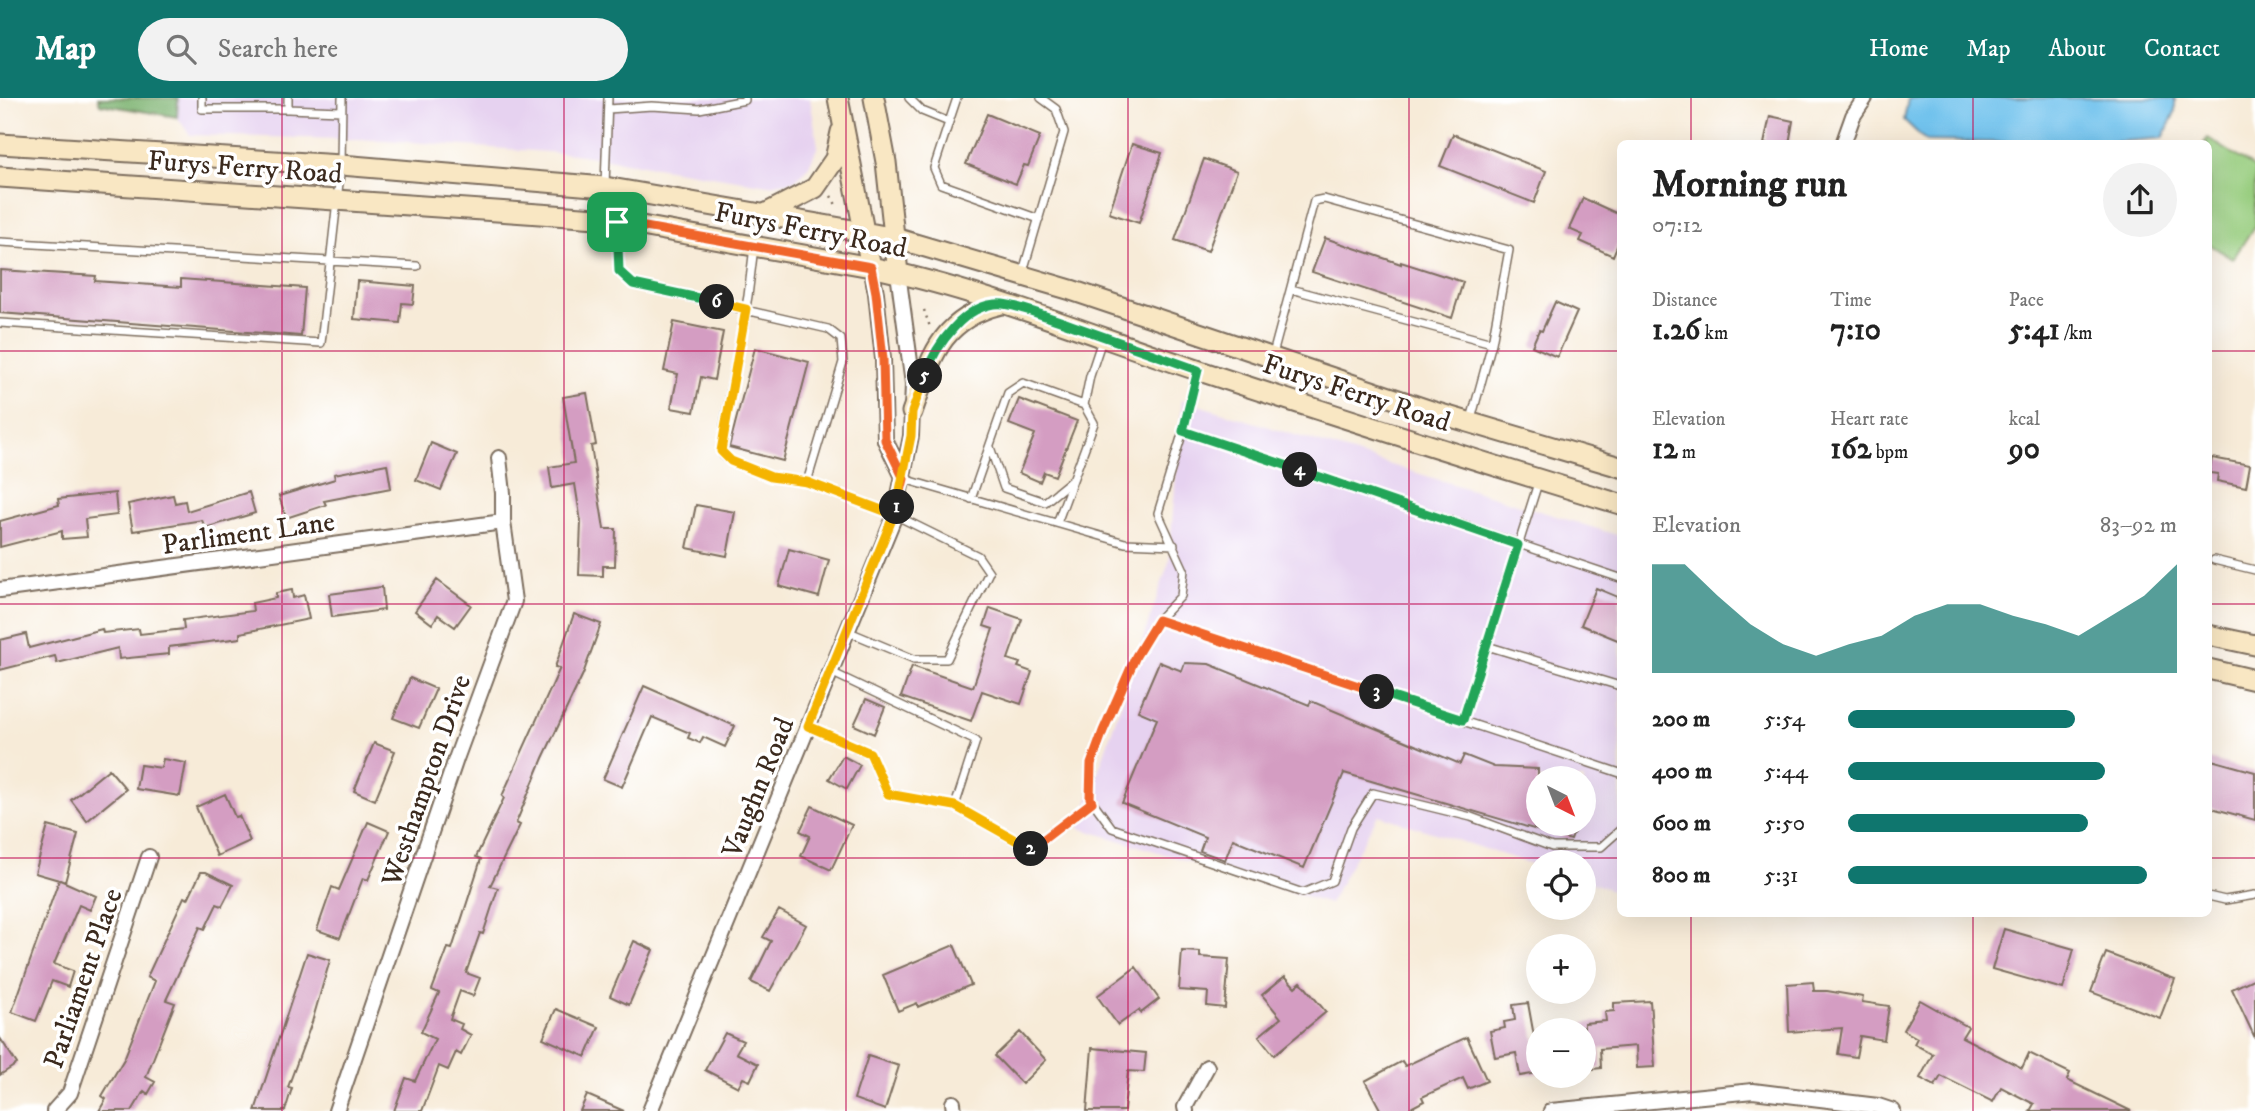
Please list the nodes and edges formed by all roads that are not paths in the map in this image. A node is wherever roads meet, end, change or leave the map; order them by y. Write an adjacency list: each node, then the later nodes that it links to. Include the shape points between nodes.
1 (202, 98): 13 (lane, via 202,109)
2 (288, 98): 13 (lane)
3 (342, 98): 15 (lane)
4 (608, 98): 14 (lane)
5 (745, 98): 12 (lane, via 699,109)
6 (838, 98): 17 (main road)
7 (874, 98): 28 (main road)
8 (909, 98): 16 (lane, via 922,111)
9 (957, 98): 16 (lane)
10 (1041, 98): 25 (lane, via 1056,109 1064,132)
11 (1864, 98): 18 (street)
12 (652, 102): 14 (lane)
13 (288, 109): 15 (lane)
14 (608, 109): 22 (lane)
15 (341, 111): 20 (lane)
16 (949, 122): 25 (lane, via 934,168 941,184)
17 (843, 124): 24 (main road, via 835,159 815,188); 27 (main road)
18 (1844, 140)
19 (0, 144): 20 (main road, Furys Ferry Road)
20 (341, 164): 22 (main road, Furys Ferry Road); 23 (lane)
21 (0, 177): 23 (main road, Furys Ferry Road)
22 (605, 187): 24 (main road, Furys Ferry Road)
23 (336, 200): 26 (main road, Furys Ferry Road); 31 (lane)
24 (765, 214): 27 (main road, Furys Ferry Road)
25 (1039, 219): 35 (lane)
26 (617, 222): 30 (main road, Furys Ferry Road); 38 (lane, via 619,271 633,284)
27 (864, 232): 28 (main road, Furys Ferry Road); 33 (main road)
28 (895, 238): 34 (main road); 35 (main road, Furys Ferry Road)
29 (0, 242): 31 (lane)
30 (754, 246): 33 (main road, Furys Ferry Road); 38 (lane)
31 (331, 261): 32 (lane); 39 (lane, via 321,343)
32 (417, 266)
33 (871, 267): 34 (main road, Furys Ferry Road); 51 (street, via 883,359 885,440)
34 (898, 273): 37 (main road, Furys Ferry Road); 45 (street, Vaughn Road, via 913,384)
35 (1022, 276): 42 (main road, Furys Ferry Road)
36 (1291, 289): 41 (lane); 41 (lane, via 1314,201 1324,199 1509,250); 42 (lane)
37 (1002, 304): 40 (main road, Furys Ferry Road); 45 (main road, via 978,310 953,327 930,359)
38 (746, 309): 54 (lane, via 721,451 731,461 771,477); 54 (lane, via 828,329 841,339 843,362)
39 (0, 323)
40 (1103, 337): 43 (main road, Furys Ferry Road); 44 (lane)
41 (1492, 343): 46 (lane)
42 (1272, 358): 46 (main road, Furys Ferry Road)
43 (1198, 370): 47 (lane); 53 (main road, Furys Ferry Road)
44 (1084, 405): 48 (lane, via 1023,383 1008,393); 52 (lane, via 1094,423)
45 (912, 412): 51 (street, Vaughn Road)
46 (1470, 423): 50 (main road, Furys Ferry Road)
47 (1183, 431): 60 (lane, via 1158,513); 61 (lane)
48 (989, 447): 52 (lane, via 1004,488 1045,502); 55 (lane)
49 (499, 458): 58 (street, Westhampton Drive)
50 (1617, 466)
51 (904, 479): 55 (lane); 57 (street, Vaughn Road)
52 (1073, 479): 59 (lane)
53 (1539, 480): 56 (main road, Furys Ferry Road); 61 (lane)
54 (807, 482): 57 (lane)
55 (971, 499): 59 (lane)
56 (1617, 504)
57 (895, 515): 67 (street, Vaughn Road); 67 (lane, via 978,556 989,572 947,659 914,659)
58 (503, 522): 65 (street, Parliment Lane); 87 (street, Westhampton Drive, via 514,601)
59 (1057, 523): 60 (lane, via 1125,542)
60 (1174, 545): 66 (lane, via 1184,570 1181,596)
61 (1518, 545): 64 (lane); 70 (lane)
62 (2214, 560): 63 (lane)
63 (2255, 570)
64 (1617, 577)
65 (0, 590)
66 (1158, 620): 75 (lane); 78 (lane, via 1136,656 1091,764)
67 (847, 631): 72 (street, Vaughn Road)
68 (2212, 636): 69 (main road)
69 (2255, 645)
70 (1487, 646): 74 (lane); 75 (lane)
71 (2212, 670): 73 (main road)
72 (830, 671): 76 (street, Vaughn Road); 79 (lane, via 976,741)
73 (2255, 680)
74 (1617, 685)
75 (1463, 720): 77 (lane)
76 (808, 726): 79 (lane, via 870,753 888,794); 88 (street, Vaughn Road)
77 (1617, 772)
78 (1092, 802): 79 (lane, via 1030,850); 80 (lane, via 1112,828 1303,893 1332,881 1351,828 1373,793 1471,817 1552,847 1601,847)
79 (955, 806)
80 (1617, 834)
81 (149, 857): 86 (street, Parliament Place, via 70,1093)
82 (2255, 895): 83 (lane, via 2225,900)
83 (2212, 897)
84 (1207, 1068): 89 (street)
85 (1689, 1104): 90 (street); 91 (street, via 1753,1091)
86 (54, 1111)
87 (336, 1111)
88 (650, 1111)
89 (1186, 1111)
90 (1551, 1111)
91 (1892, 1111)

